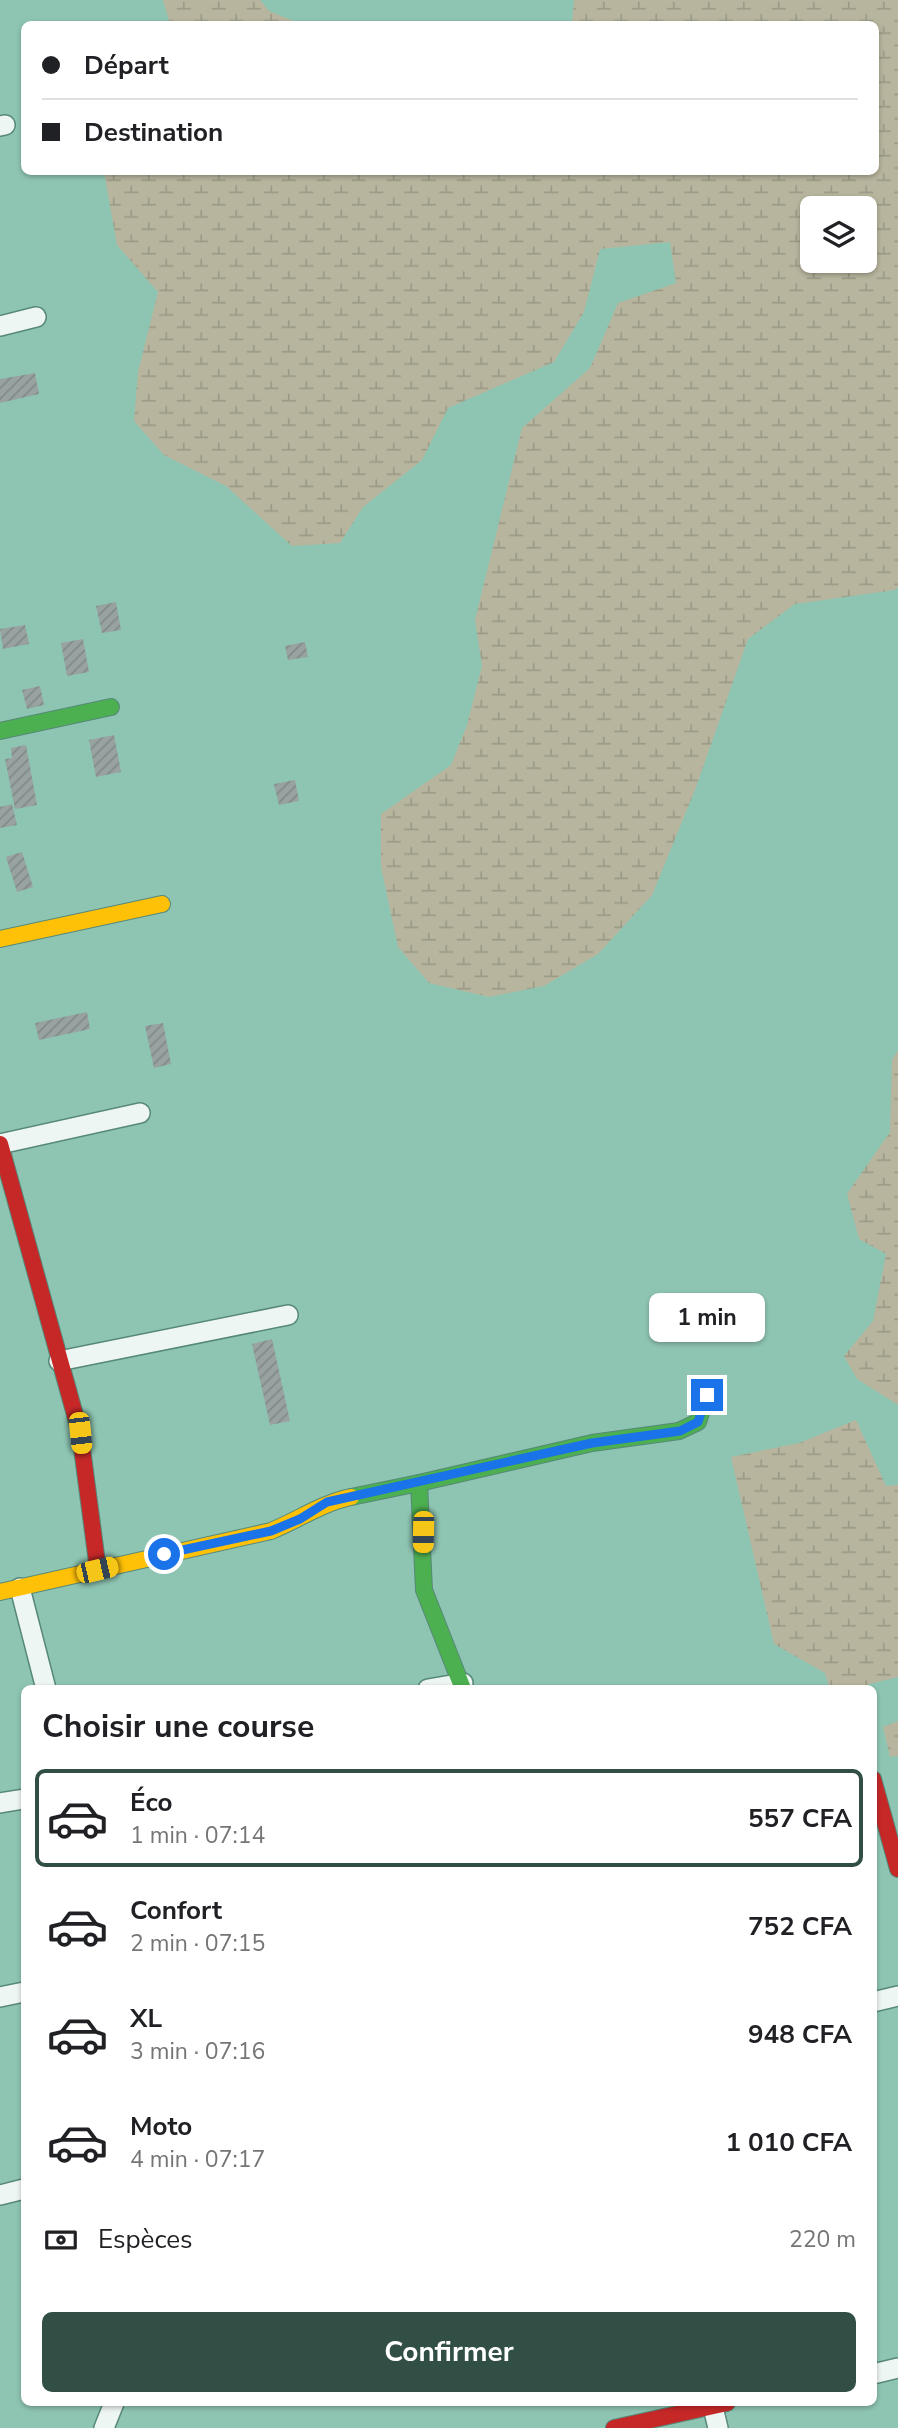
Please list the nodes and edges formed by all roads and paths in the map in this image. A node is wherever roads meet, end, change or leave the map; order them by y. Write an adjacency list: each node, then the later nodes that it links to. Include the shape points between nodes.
1 (36, 317): 2 (street)
2 (0, 326)
3 (111, 707): 4 (street)
4 (0, 731)
5 (162, 904): 6 (street)
6 (0, 939)
7 (139, 1113): 8 (street)
8 (0, 1144): 10 (street)
9 (288, 1315): 10 (street)
10 (59, 1361): 13 (street, via 80,1433)
11 (707, 1395): 12 (street, via 698,1422 680,1431 592,1443)
12 (419, 1483): 13 (street, via 327,1502 271,1531); 17 (street, via 424,1590)
13 (97, 1570): 14 (street)
14 (20, 1588): 15 (street); 16 (street)
15 (0, 1592)
16 (45, 1685)
17 (463, 1685)
18 (877, 1793): 21 (street)
19 (21, 1800): 20 (street)
20 (0, 1803)
21 (898, 1869)
22 (21, 1993): 24 (street)
23 (898, 1996): 25 (street)
24 (0, 1997)
25 (877, 2001)
26 (21, 2190): 27 (street)
27 (0, 2195)
28 (898, 2368): 29 (street)
29 (877, 2373)
30 (113, 2406): 33 (street)
31 (705, 2406): 34 (street)
32 (717, 2406): 35 (street)
33 (104, 2428)
34 (614, 2428)
35 (718, 2428)

